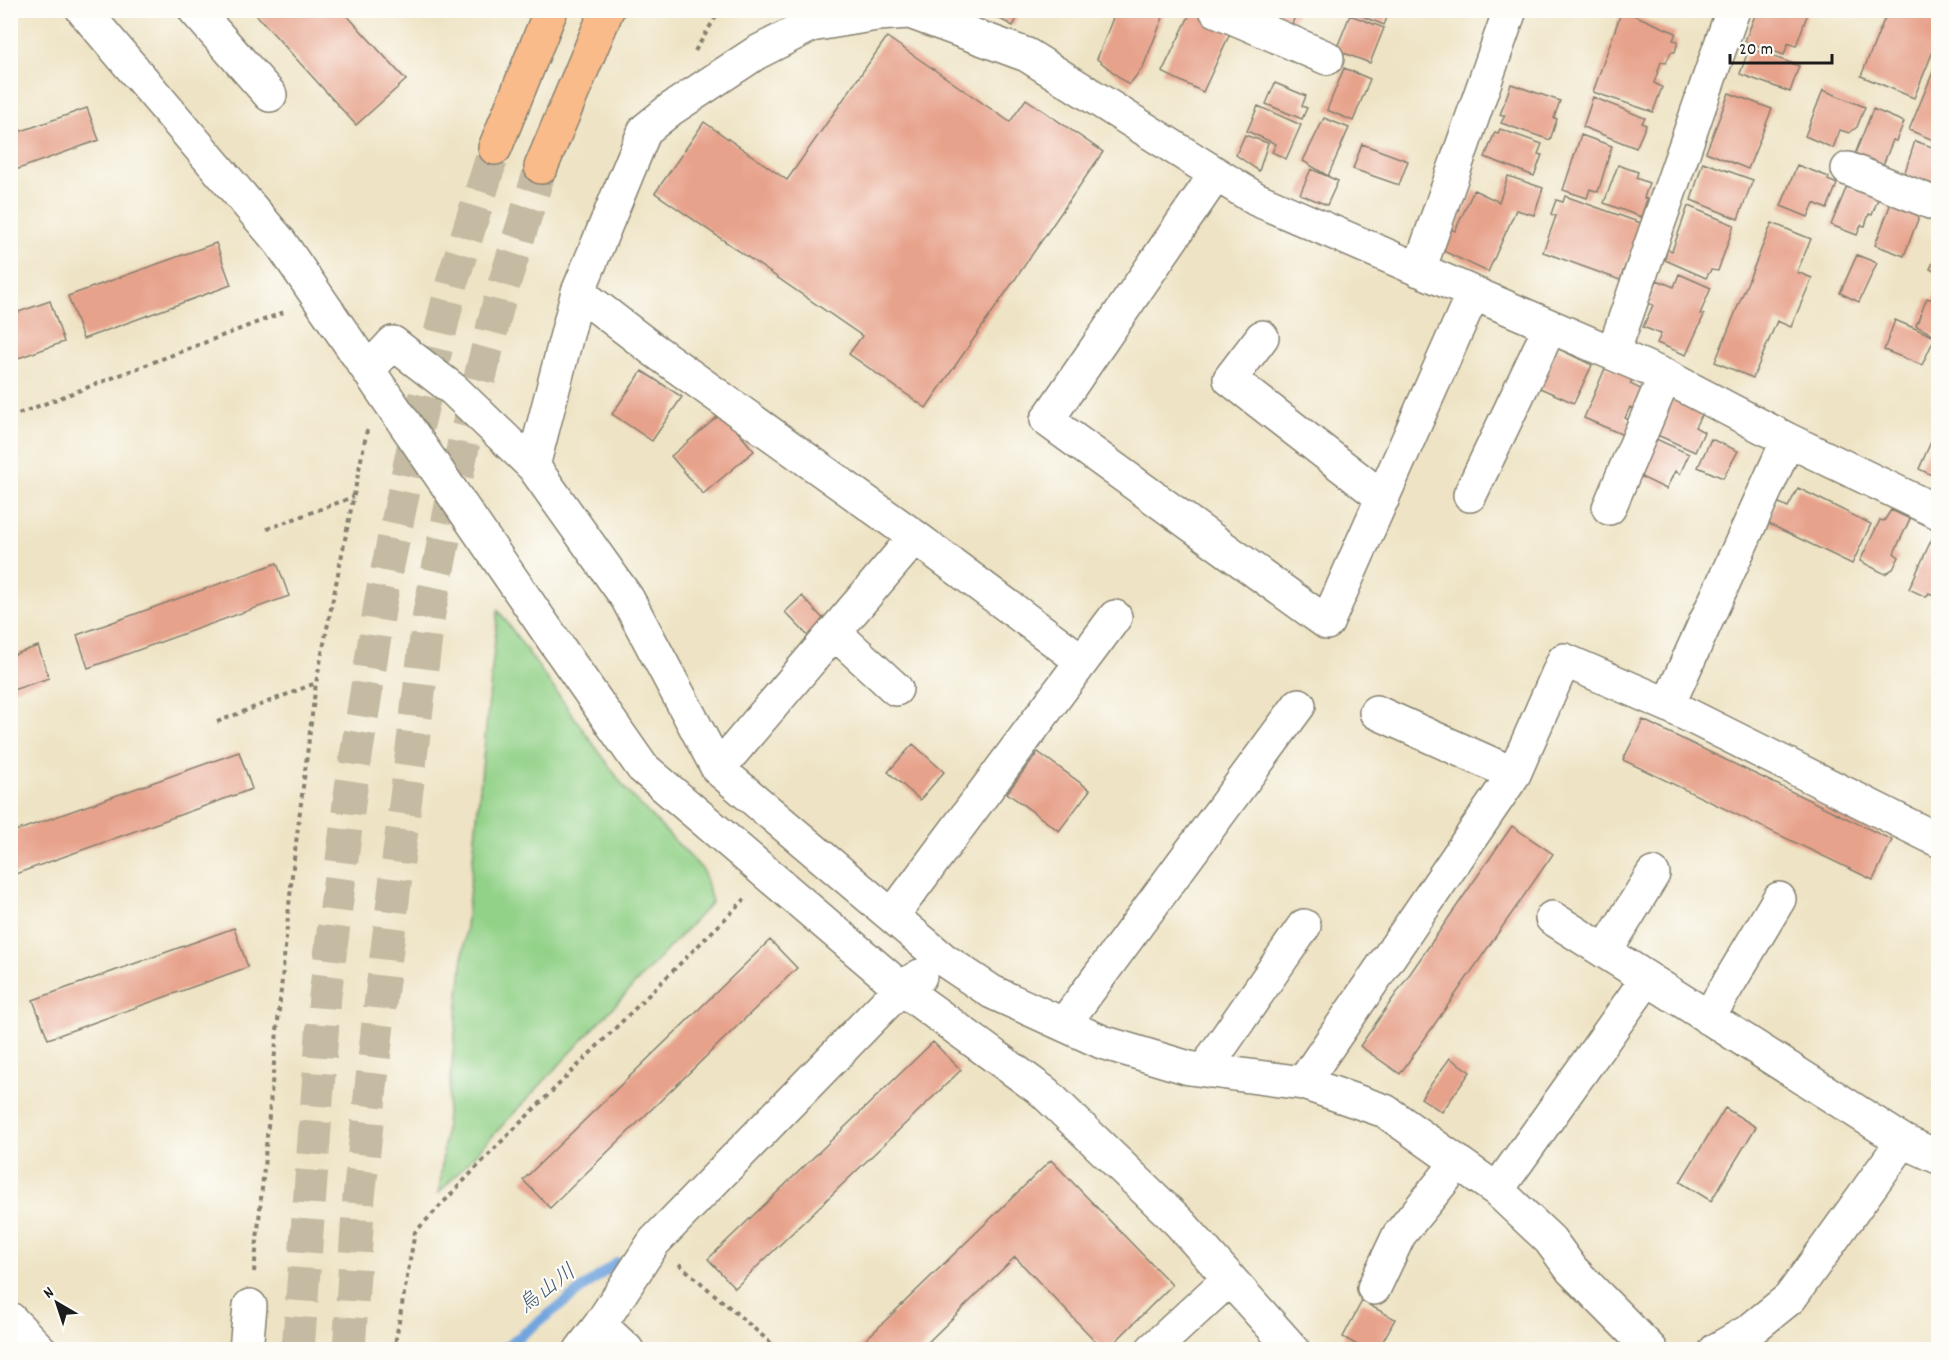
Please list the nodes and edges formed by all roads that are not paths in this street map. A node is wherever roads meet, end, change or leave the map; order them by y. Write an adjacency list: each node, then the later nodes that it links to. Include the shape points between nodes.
1 (84, 10): 22 (street, via 280,242)
2 (195, 10): 10 (street)
3 (551, 10): 11 (highway)
4 (1216, 10): 9 (street)
5 (1510, 10): 16 (street)
6 (1733, 10): 21 (street)
7 (910, 11): 14 (street, via 1027,56); 17 (street, via 811,26 756,53 645,130)
8 (602, 20): 12 (highway)
9 (1327, 58)
10 (270, 95)
11 (495, 148)
12 (541, 167)
13 (1848, 169): 15 (street)
14 (1216, 174): 16 (street, via 1256,199); 27 (street, via 1047,420 1327,623)
15 (1938, 205)
16 (1419, 270): 18 (street)
17 (578, 292): 25 (street); 30 (street)
18 (1473, 293): 19 (street); 27 (street)
19 (1550, 327): 21 (street); 26 (street)
20 (1262, 337): 27 (street, via 1230,379)
21 (1614, 353): 23 (street)
22 (372, 376): 25 (street, via 393,343 454,390); 49 (street, via 642,767)
23 (1665, 376): 24 (street); 28 (street)
24 (1788, 440): 29 (street); 36 (street)
25 (533, 466): 38 (street, via 627,598)
26 (1470, 495)
27 (1383, 498)
28 (1609, 508)
29 (1938, 512)
30 (915, 537): 32 (street); 33 (street)
31 (1115, 617): 33 (street)
32 (834, 632): 34 (street); 38 (street)
33 (1082, 662): 43 (street)
34 (896, 689)
35 (1299, 705): 51 (street, via 1170,859)
36 (1668, 705): 39 (street, via 1564,660); 40 (street)
37 (1376, 712): 39 (street)
38 (718, 769): 43 (street)
39 (1514, 774): 53 (street)
40 (1938, 840)
41 (1653, 874): 46 (street)
42 (1779, 899): 50 (street)
43 (892, 916): 47 (street)
44 (1552, 918): 46 (street)
45 (1305, 926): 52 (street, via 1214,1056)
46 (1605, 952): 48 (street)
47 (944, 960): 49 (street); 51 (street, via 992,992)
48 (1647, 979): 50 (street); 57 (street)
49 (901, 988): 58 (street, via 1044,1092 1179,1222); 62 (street, via 654,1242)
50 (1708, 1018): 54 (street)
51 (1064, 1024): 52 (street, via 1102,1042)
52 (1211, 1071): 53 (street)
53 (1303, 1083): 56 (street, via 1385,1111)
54 (1903, 1141): 55 (street); 69 (street, via 1790,1298 1749,1331)
55 (1938, 1157)
56 (1458, 1162): 57 (street); 59 (street, via 1399,1235)
57 (1497, 1190): 68 (street, via 1550,1240 1572,1270)
58 (1229, 1279): 66 (street); 67 (street)
59 (1374, 1288)
60 (250, 1306): 64 (street)
61 (10, 1318): 63 (street)
62 (590, 1337): 65 (street)
63 (40, 1350)
64 (246, 1350)
65 (627, 1350)
66 (1152, 1350)
67 (1293, 1350)
68 (1651, 1350)
69 (1716, 1350)

